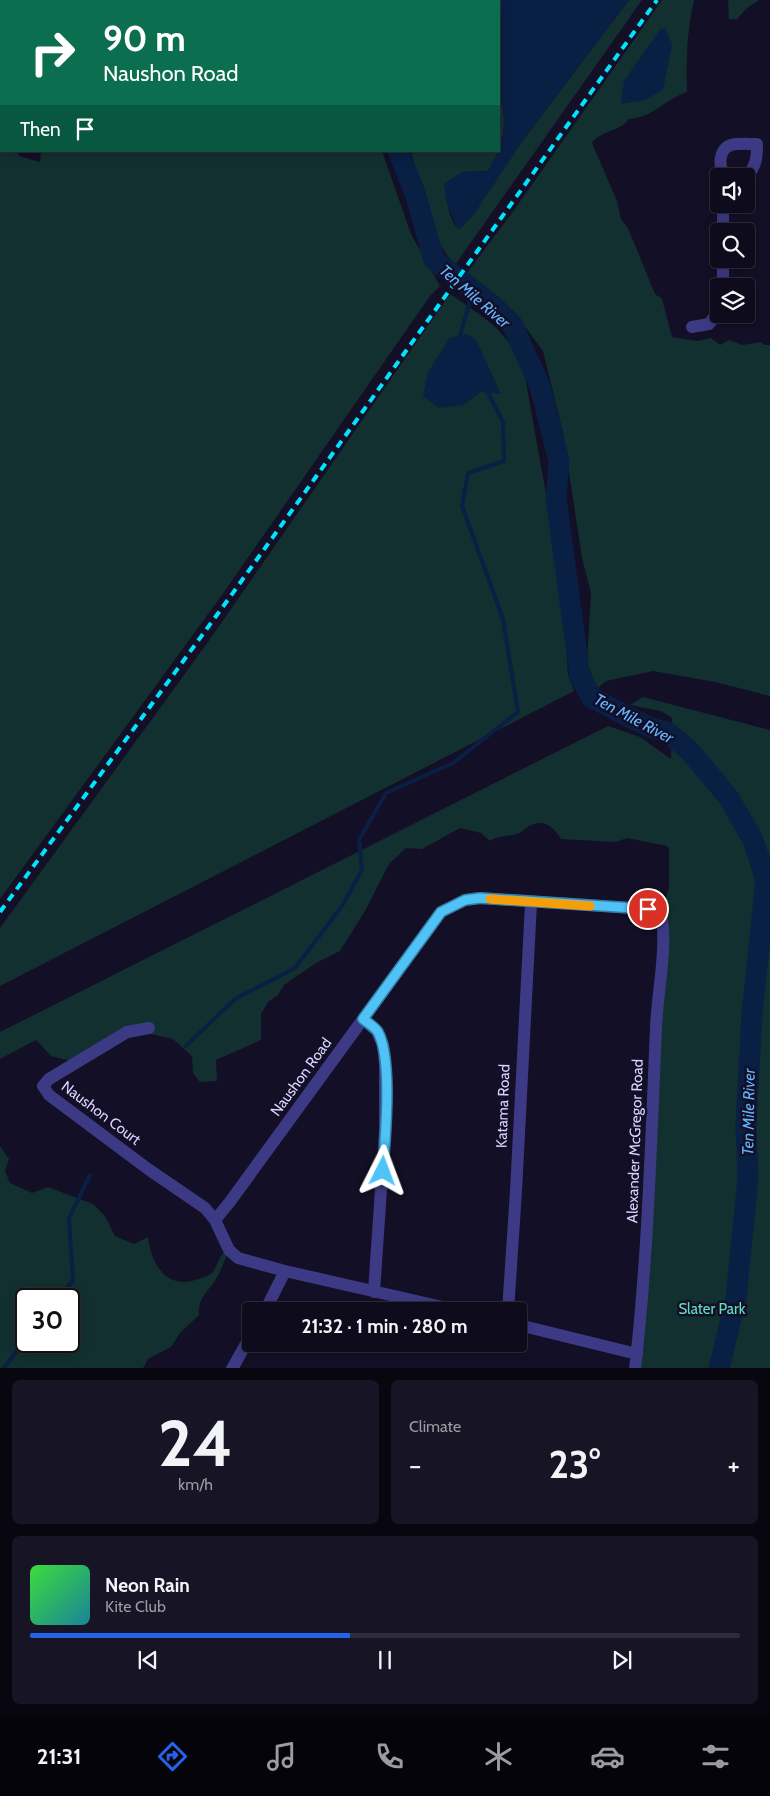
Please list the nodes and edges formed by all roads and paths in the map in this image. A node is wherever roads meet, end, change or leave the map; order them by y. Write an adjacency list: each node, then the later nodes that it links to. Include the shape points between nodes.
1 (756, 144): 2 (street); 3 (street, via 731,145 724,150 720,162); 4 (street)
2 (770, 144)
3 (722, 168)
4 (754, 168)
5 (710, 323): 6 (street)
6 (692, 327)
7 (531, 902): 8 (street, Naushon Road, via 648,909); 9 (street, Naushon Road, via 480,898 465,900 441,912); 16 (street, Katama Road)
8 (660, 914): 19 (street, Alexander McGregor Road, via 663,927 645,1284)
9 (363, 1019): 11 (street, Naushon Road, via 229,1204); 13 (street, via 377,1031 385,1065 385,1131)
10 (149, 1028): 11 (street, Naushon Court, via 127,1032 48,1079 43,1086 49,1095 110,1141 205,1208)
11 (214, 1220): 12 (street, via 229,1250 238,1258)
12 (285, 1271): 13 (street); 14 (street)
13 (374, 1292): 15 (street)
14 (270, 1302)
15 (419, 1302)
16 (509, 1302)
17 (527, 1327): 19 (street)
18 (242, 1351): 20 (street)
19 (637, 1354): 21 (street, Alexander McGregor Road)
20 (232, 1368)
21 (635, 1368)

